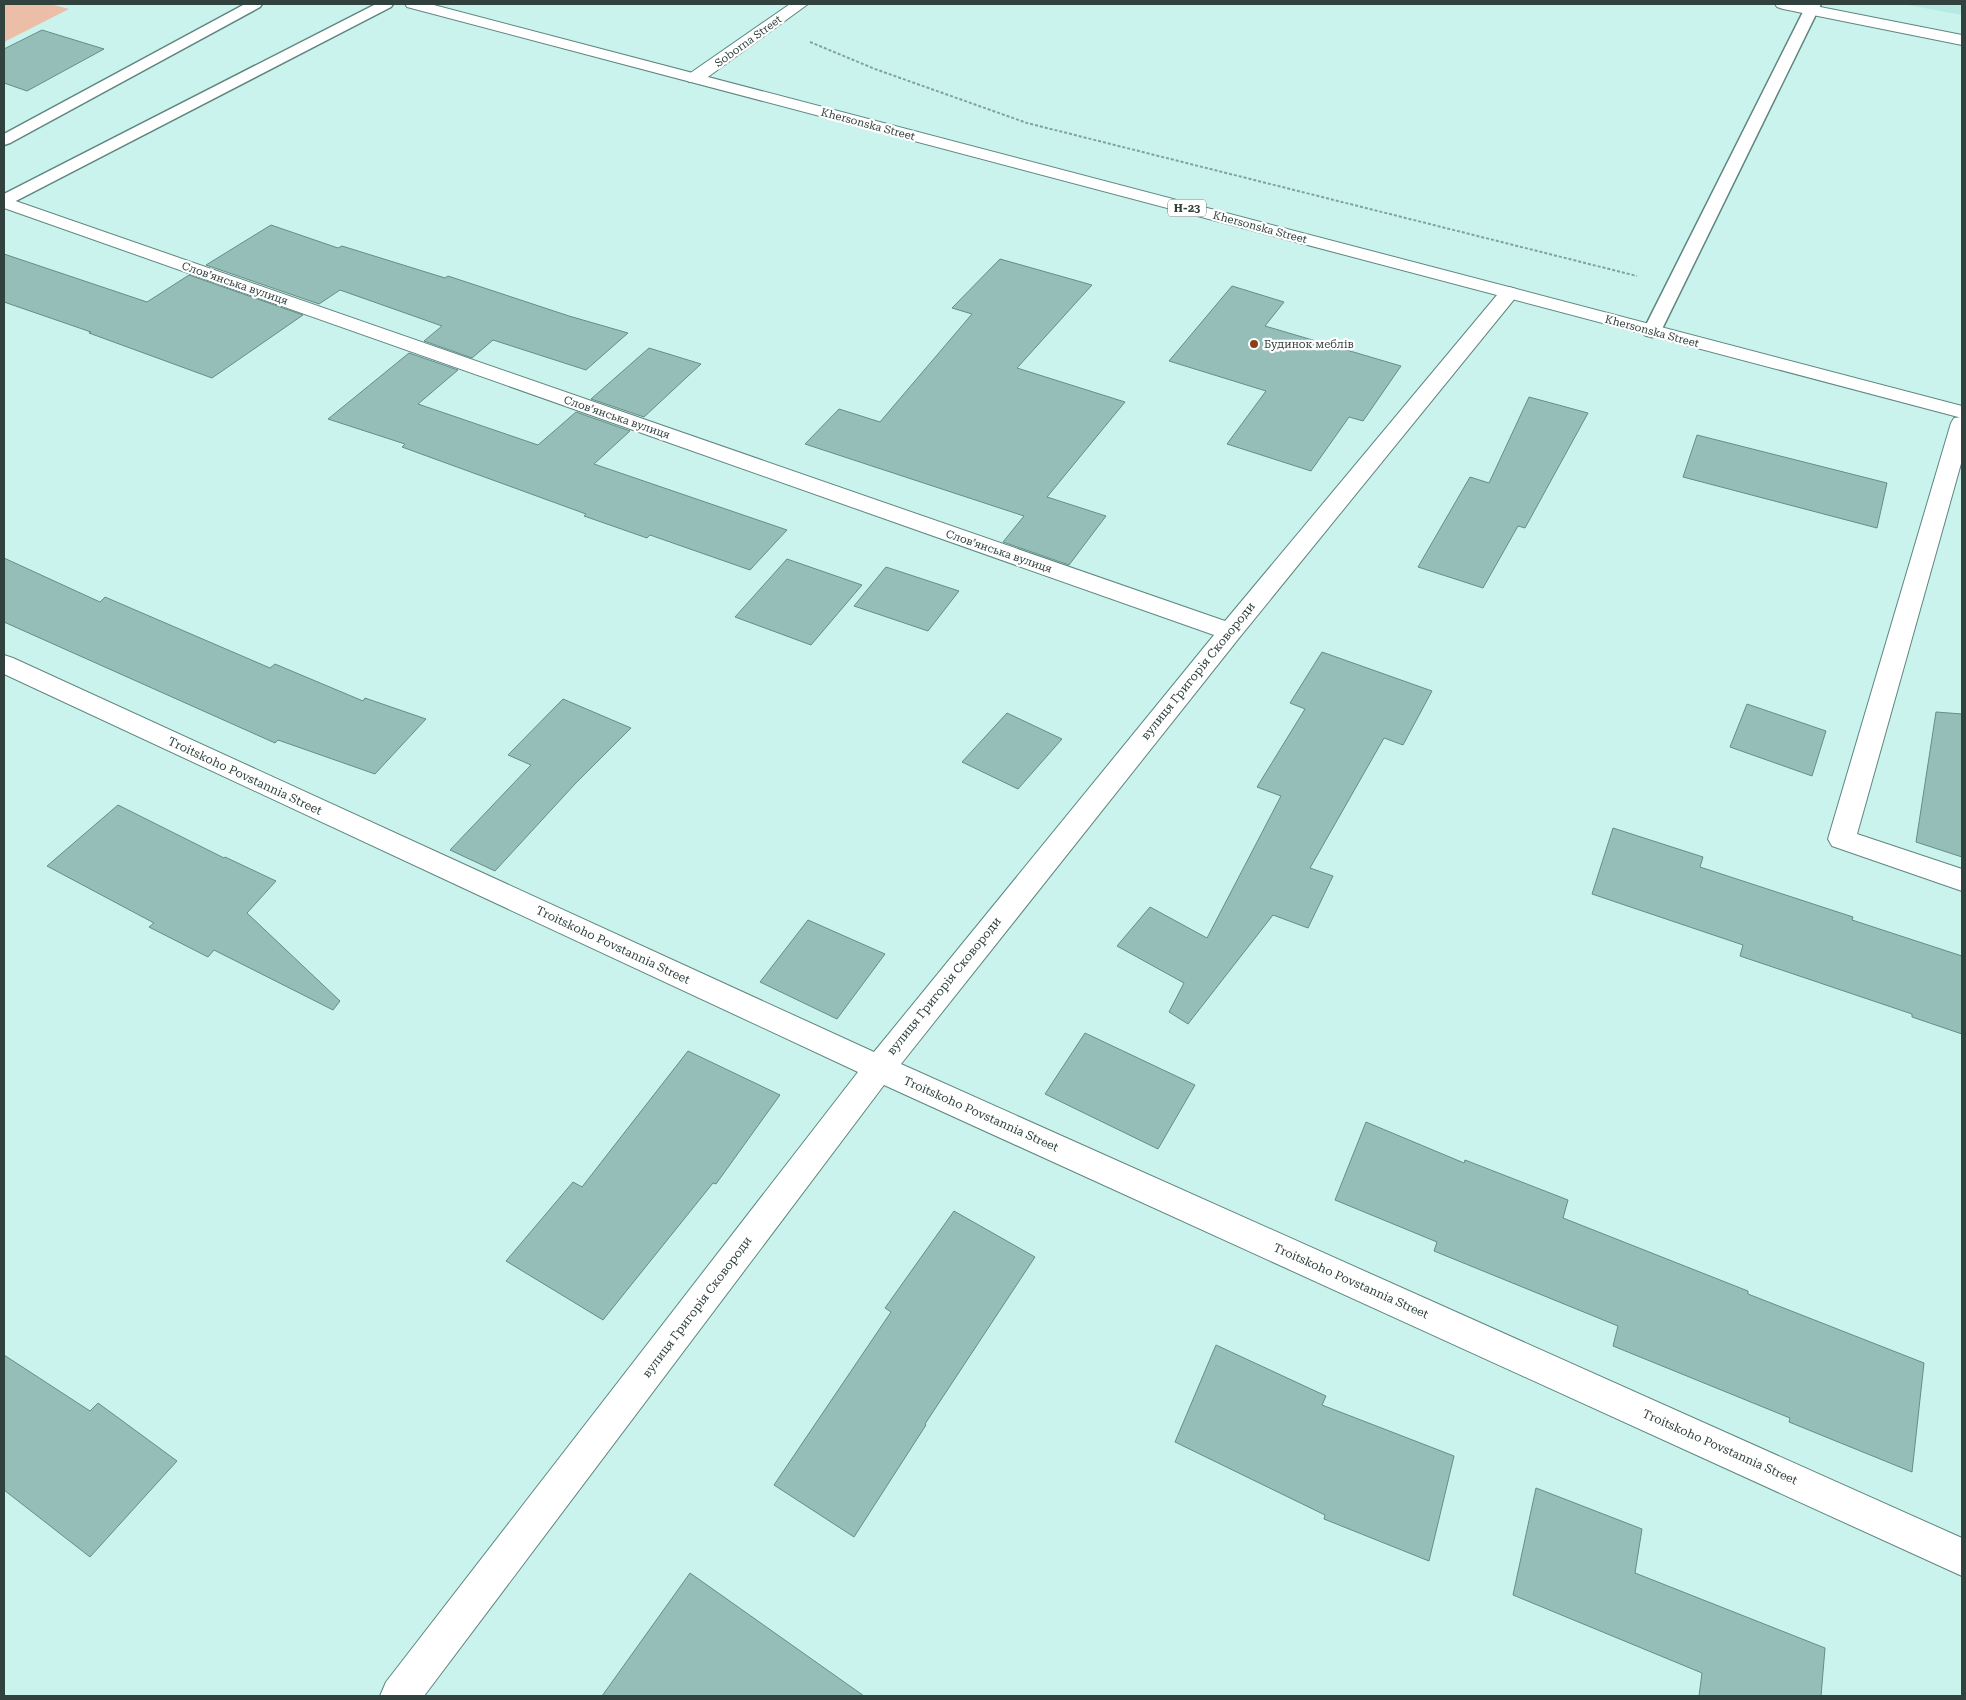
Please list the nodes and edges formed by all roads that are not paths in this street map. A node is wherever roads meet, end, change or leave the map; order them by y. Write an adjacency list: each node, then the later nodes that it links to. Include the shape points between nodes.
1 (255, 4): 9 (lane)
2 (386, 4): 10 (lane)
3 (413, 4): 8 (street, Khersonska Street / Н-23)
4 (800, 4): 8 (street, Soborna Street)
5 (1783, 4): 6 (street)
6 (1813, 7): 7 (street); 12 (lane)
7 (1962, 40)
8 (695, 78): 11 (street, Khersonska Street / Н-23)
9 (4, 140)
10 (4, 201): 15 (street, Словʼянська вулиця)
11 (1509, 293): 12 (street, Khersonska Street / Н-23); 15 (street, вулиця Григорія Сковороди)
12 (1652, 331): 13 (street, Khersonska Street / Н-23)
13 (1962, 412)
14 (1962, 423): 17 (street, via 1842,839)
15 (1230, 632): 18 (street, вулиця Григорія Сковороди)
16 (4, 664): 18 (street, Troitskoho Povstannia Street)
17 (1962, 880)
18 (879, 1068): 19 (street, Troitskoho Povstannia Street); 20 (street, вулиця Григорія Сковороди)
19 (1962, 1557)
20 (400, 1696)

